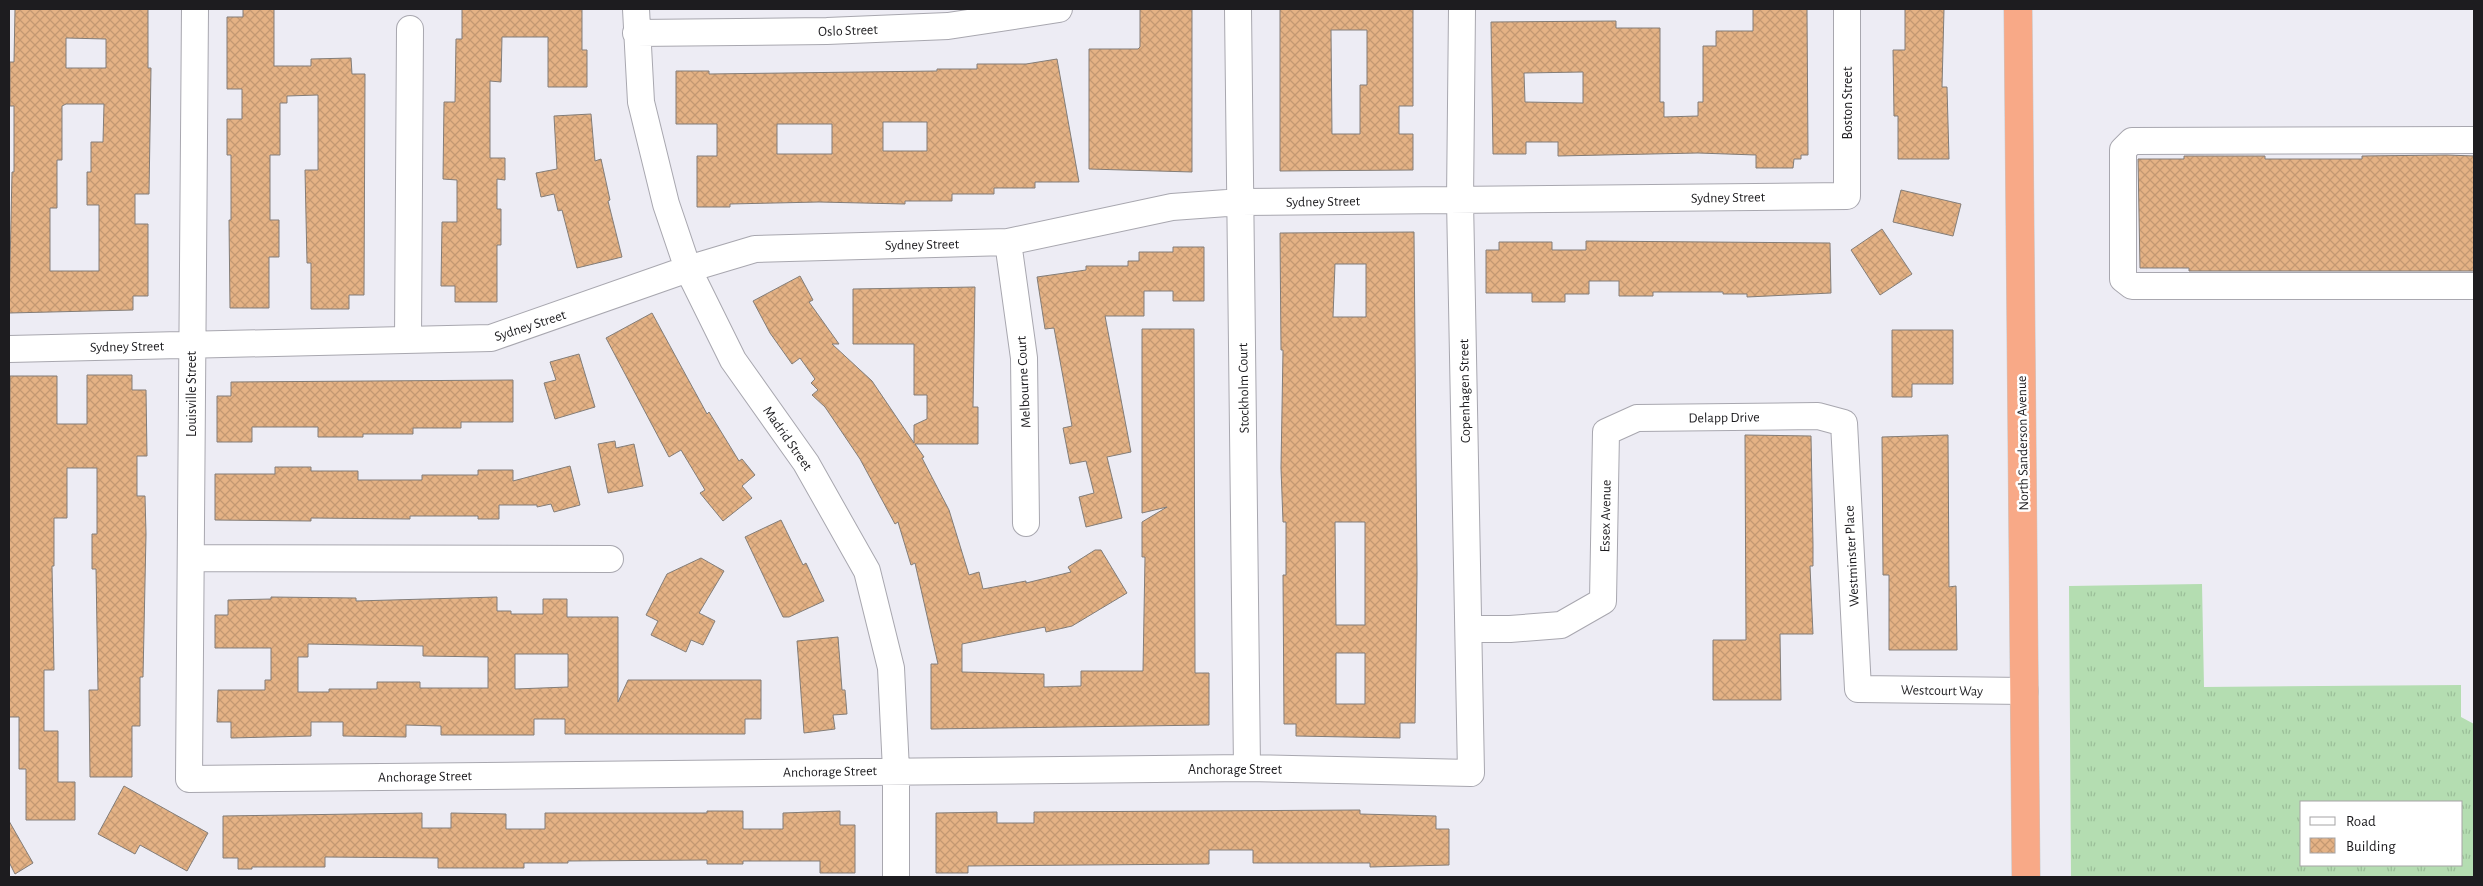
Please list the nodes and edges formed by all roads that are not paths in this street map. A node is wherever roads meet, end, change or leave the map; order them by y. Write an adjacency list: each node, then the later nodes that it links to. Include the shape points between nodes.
1 (195, 9): 17 (street, Louisville Street)
2 (1059, 9): 7 (street, Oslo Street, via 948,26 827,30)
3 (1238, 9): 12 (street, Stockholm Court)
4 (1462, 9): 11 (street, Copenhagen Street)
5 (1847, 9): 10 (street, Boston Street)
6 (2018, 9): 26 (highway, North Sanderson Avenue)
7 (636, 21): 14 (street, Madrid Street, via 641,102 666,204)
8 (410, 29): 16 (street)
9 (2474, 140): 15 (street, via 2132,141 2123,150 2123,279 2132,286)
10 (1847, 196): 11 (street, Sydney Street)
11 (1460, 200): 12 (street, Sydney Street); 24 (street, Copenhagen Street)
12 (1241, 202): 13 (street, Sydney Street, via 1172,207); 27 (street, Stockholm Court)
13 (1008, 242): 14 (street, Sydney Street, via 755,249); 21 (street, Melbourne Court, via 1024,358)
14 (688, 269): 16 (street, Sydney Street, via 491,338); 28 (street, Madrid Street, via 733,360 806,462 867,571 891,668)
15 (2474, 286)
16 (408, 339): 17 (street, Sydney Street)
17 (191, 344): 18 (street, Sydney Street); 22 (street, Louisville Street)
18 (9, 349)
19 (1844, 423): 20 (street, Delapp Drive, via 1818,416 1637,418); 25 (street, Westminster Place)
20 (1606, 432): 24 (street, Essex Avenue, via 1603,601 1561,625)
21 (1026, 523)
22 (191, 558): 23 (street); 30 (street, Louisville Street)
23 (610, 559)
24 (1468, 629): 29 (street, Copenhagen Street)
25 (1858, 689): 26 (street, Westcourt Way)
26 (2025, 691): 32 (highway, North Sanderson Avenue)
27 (1247, 768): 28 (street, Anchorage Street); 29 (street, Anchorage Street)
28 (896, 770): 30 (street, Anchorage Street); 31 (street, Madrid Street)
29 (1471, 774)
30 (189, 779)
31 (896, 877)
32 (2026, 877)

